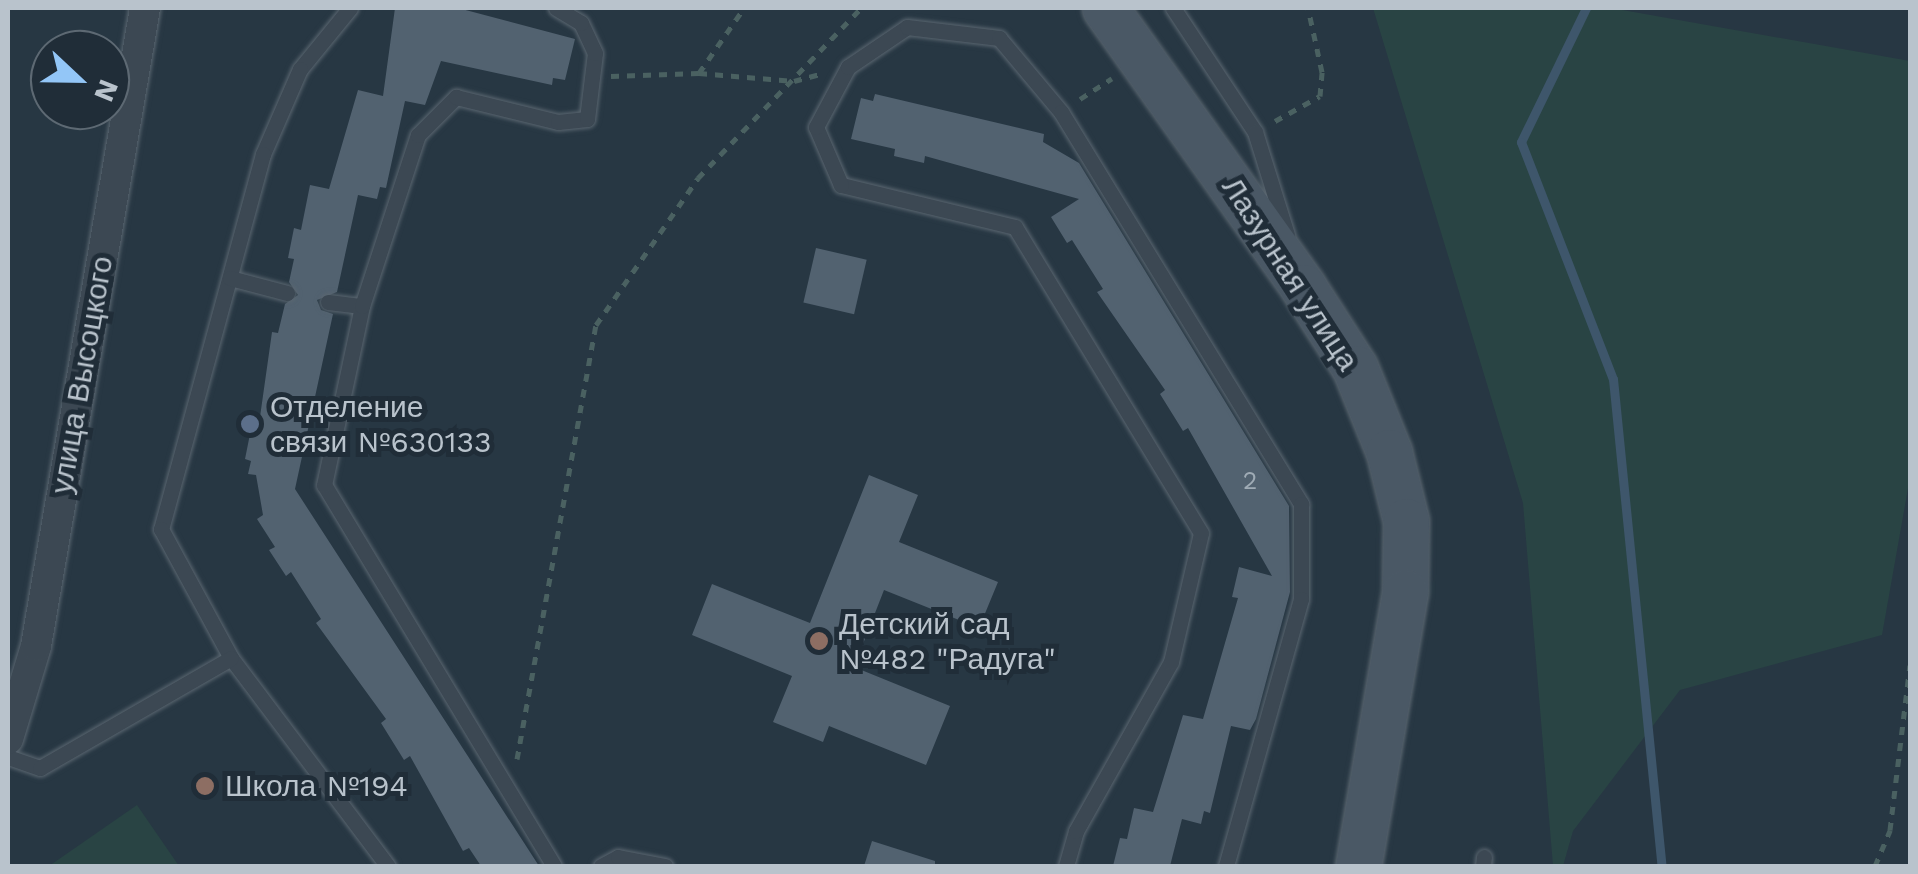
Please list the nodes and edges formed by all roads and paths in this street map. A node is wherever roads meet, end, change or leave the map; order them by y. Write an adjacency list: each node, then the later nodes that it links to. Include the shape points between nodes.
1 (145, 8): 23 (street, улица Высоцкого, via 36,646)
2 (350, 8): 16 (lane, via 300,69 264,154)
3 (556, 8): 12 (lane, via 581,23 595,53)
4 (744, 8): 10 (path)
5 (861, 8): 13 (path)
6 (1105, 8): 17 (street, Лазурная улица)
7 (1174, 8): 15 (lane)
8 (1308, 8): 15 (path, via 1322,72 1320,96)
9 (848, 67): 13 (path); 14 (lane, via 906,27 999,38); 30 (lane, via 816,127 841,185 1015,227 1202,534 1171,662 1076,831)
10 (699, 73): 12 (path); 13 (path)
11 (1116, 75): 14 (path)
12 (595, 76): 20 (lane, via 586,119 558,122 456,97 418,135)
13 (794, 81): 25 (path, via 698,178 596,325 525,738)
14 (1061, 112): 31 (lane, via 1301,504 1301,599)
15 (1255, 132): 17 (lane)
16 (230, 278): 18 (lane); 21 (lane, via 161,528)
17 (1303, 287): 32 (street, Лазурная улица, via 1355,368 1389,452 1406,521 1405,592)
18 (287, 293)
19 (328, 302): 20 (lane)
20 (362, 306): 25 (lane, via 324,485)
21 (231, 658): 24 (lane, via 40,768); 26 (lane)
22 (1910, 666): 33 (path, via 1890,830)
23 (8, 739)
24 (8, 757)
25 (506, 786): 27 (lane)
26 (388, 866)
27 (554, 866)
28 (600, 866): 29 (lane, via 618,857)
29 (665, 866)
30 (1066, 866)
31 (1226, 866)
32 (1358, 866)
33 (1875, 866)

